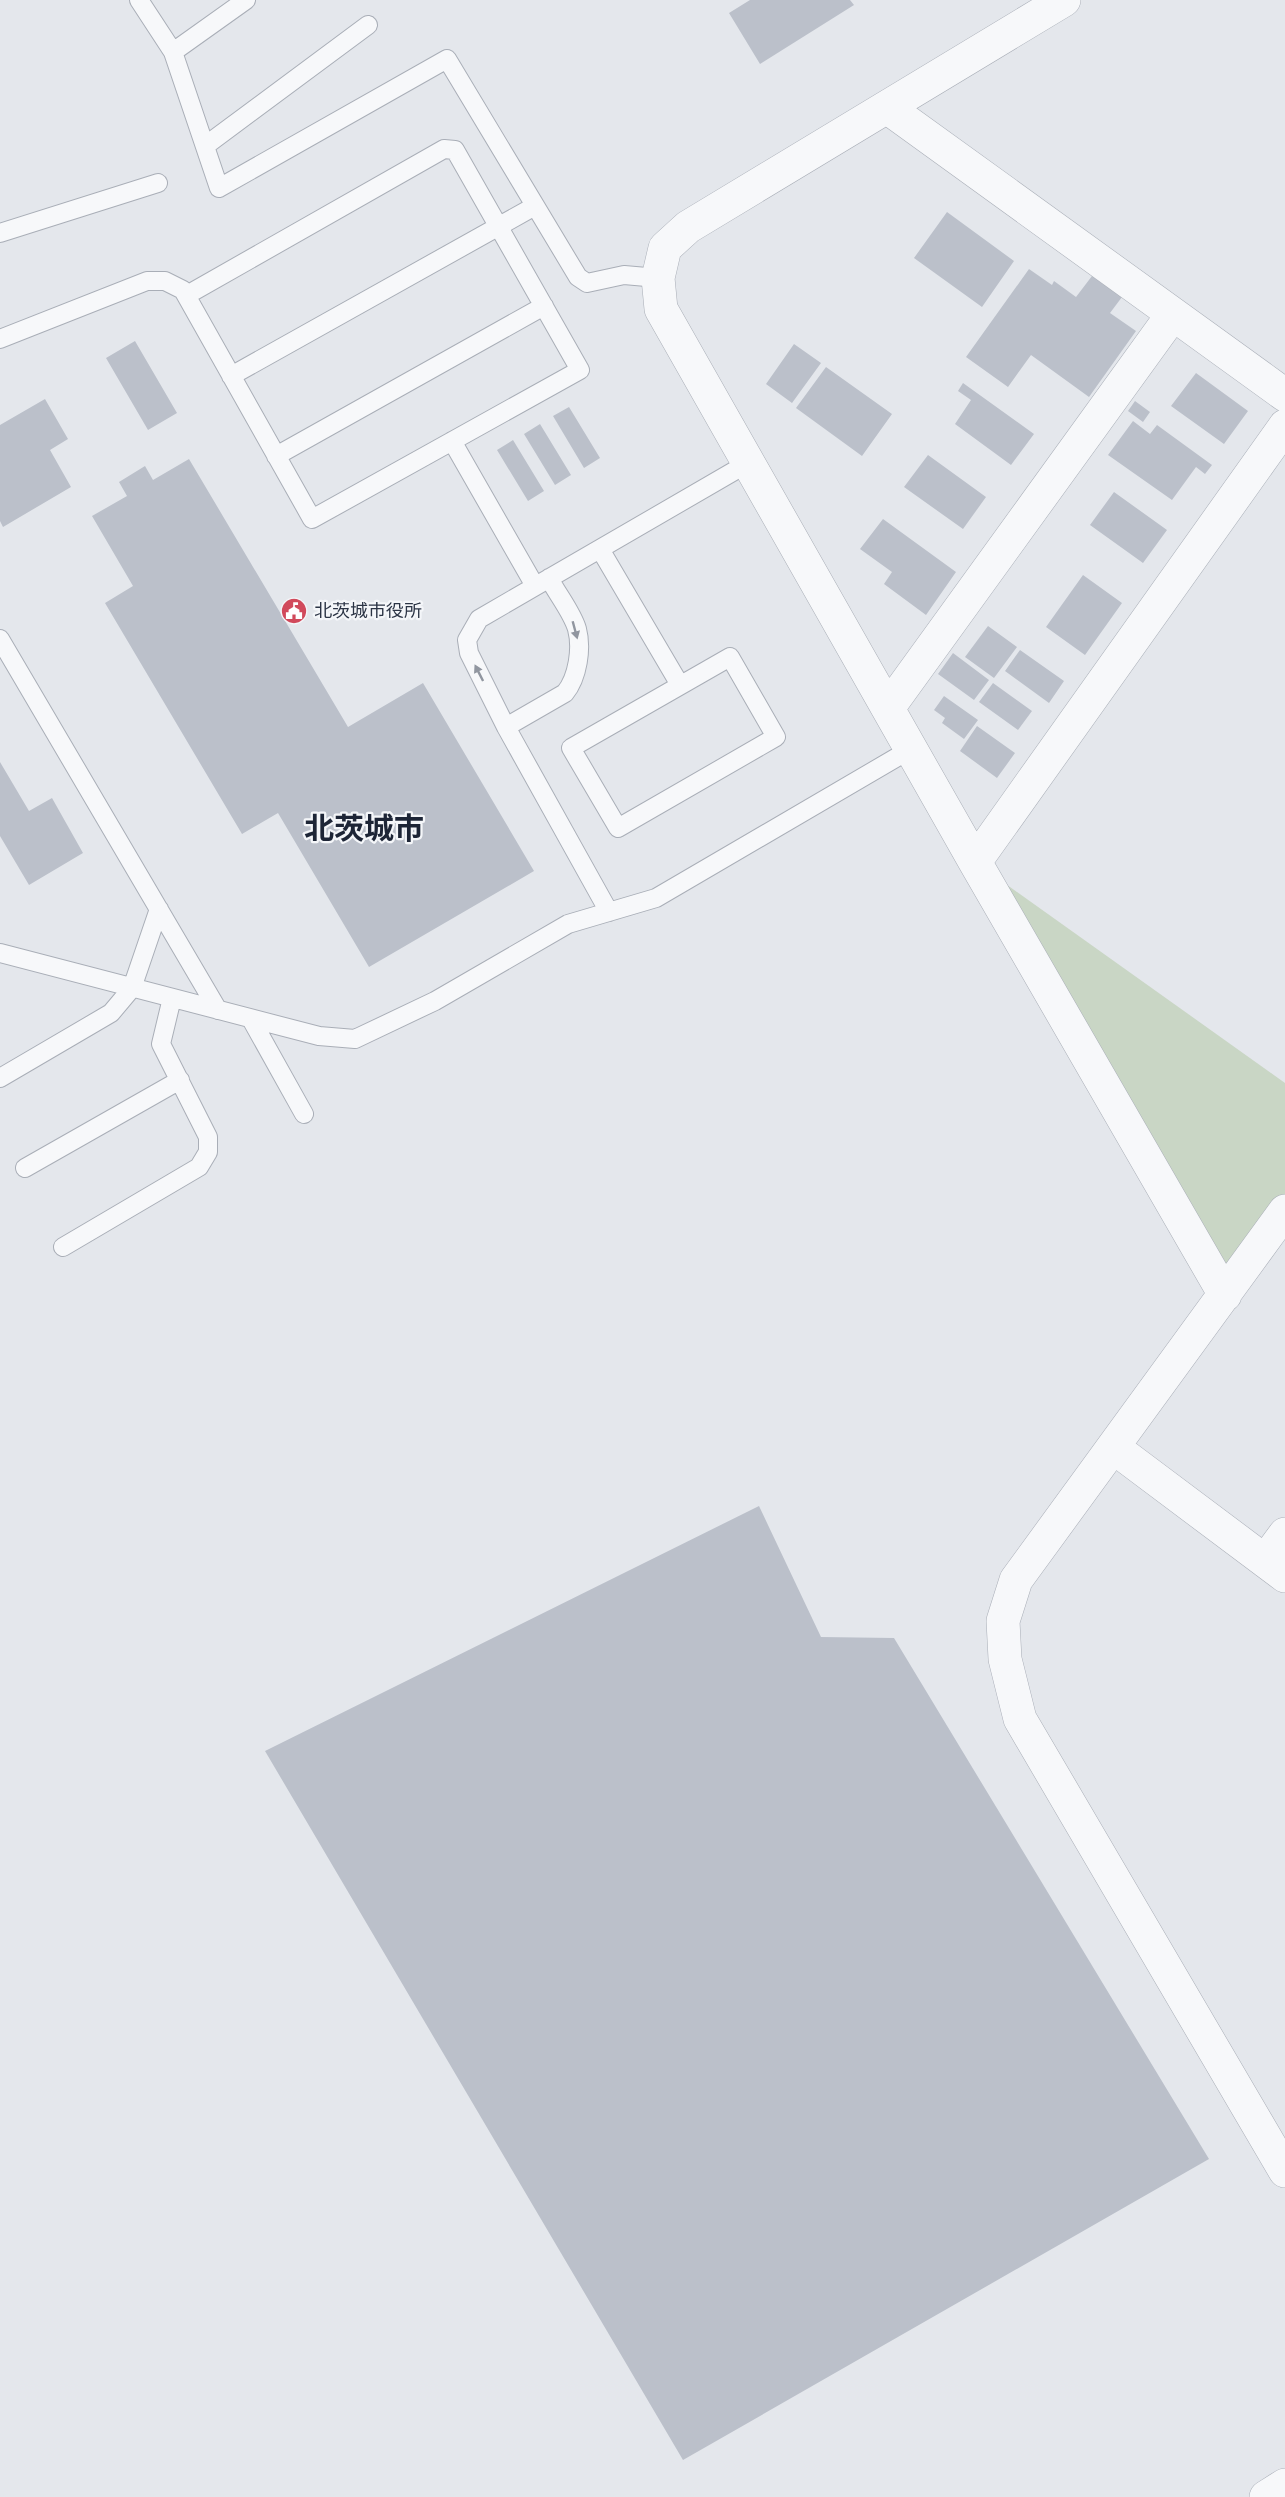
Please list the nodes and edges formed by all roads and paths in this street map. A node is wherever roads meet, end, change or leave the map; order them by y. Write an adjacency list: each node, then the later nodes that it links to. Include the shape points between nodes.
1 (139, 0): 5 (lane)
2 (246, 0): 5 (lane)
3 (1064, 0): 6 (street)
4 (368, 25): 7 (lane)
5 (173, 52): 7 (lane)
6 (888, 108): 12 (street, via 688,227 665,248); 15 (street)
7 (205, 146): 9 (lane, via 219,188 447,59)
8 (158, 183): 11 (lane)
9 (535, 206): 10 (lane); 12 (lane, via 567,261 587,283 624,275)
10 (499, 226): 13 (lane, via 455,150 444,149); 14 (lane); 17 (lane)
11 (0, 233)
12 (658, 278): 22 (street, via 661,309)
13 (187, 295): 16 (lane, via 165,281 147,281); 17 (lane)
14 (544, 306): 20 (lane, via 580,370); 21 (lane)
15 (1173, 314): 18 (street); 27 (street)
16 (0, 339)
17 (231, 376): 21 (lane)
18 (1285, 395)
19 (1285, 426): 30 (street)
20 (452, 441): 21 (lane, via 312,519); 24 (lane)
21 (276, 456)
22 (748, 463): 23 (lane); 27 (street)
23 (600, 549): 24 (lane); 26 (lane)
24 (542, 582): 28 (lane, one-way to 24, via 469,652 467,640 479,619); 28 (lane, one-way to 28, via 577,629 578,658 572,685)
25 (0, 639): 31 (lane)
26 (680, 686): 26 (lane, via 730,657 776,737 618,828 571,748)
27 (888, 708): 29 (street)
28 (506, 727): 32 (lane)
29 (911, 749): 30 (street); 32 (lane, via 656,898)
30 (975, 862): 44 (street)
31 (159, 909): 34 (lane); 36 (lane)
32 (609, 912): 37 (lane, via 568,924 435,1001 355,1038 319,1036)
33 (0, 953): 34 (lane)
34 (132, 988): 35 (lane); 38 (lane, via 111,1013)
35 (172, 998): 36 (lane); 39 (lane, via 161,1044)
36 (218, 1010): 37 (lane)
37 (251, 1019): 40 (lane)
38 (0, 1078)
39 (180, 1080): 41 (lane); 43 (lane, via 208,1137 208,1152 200,1167)
40 (304, 1114)
41 (25, 1168)
42 (1285, 1211): 44 (street)
43 (63, 1247)
44 (1225, 1295): 45 (street)
45 (1113, 1447): 47 (street); 48 (street, via 1016,1580 1003,1621 1005,1659 1020,1719)
46 (1285, 1534): 47 (street)
47 (1275, 1568)
48 (1285, 2170)
49 (1285, 2485): 50 (street)
50 (1266, 2497)

